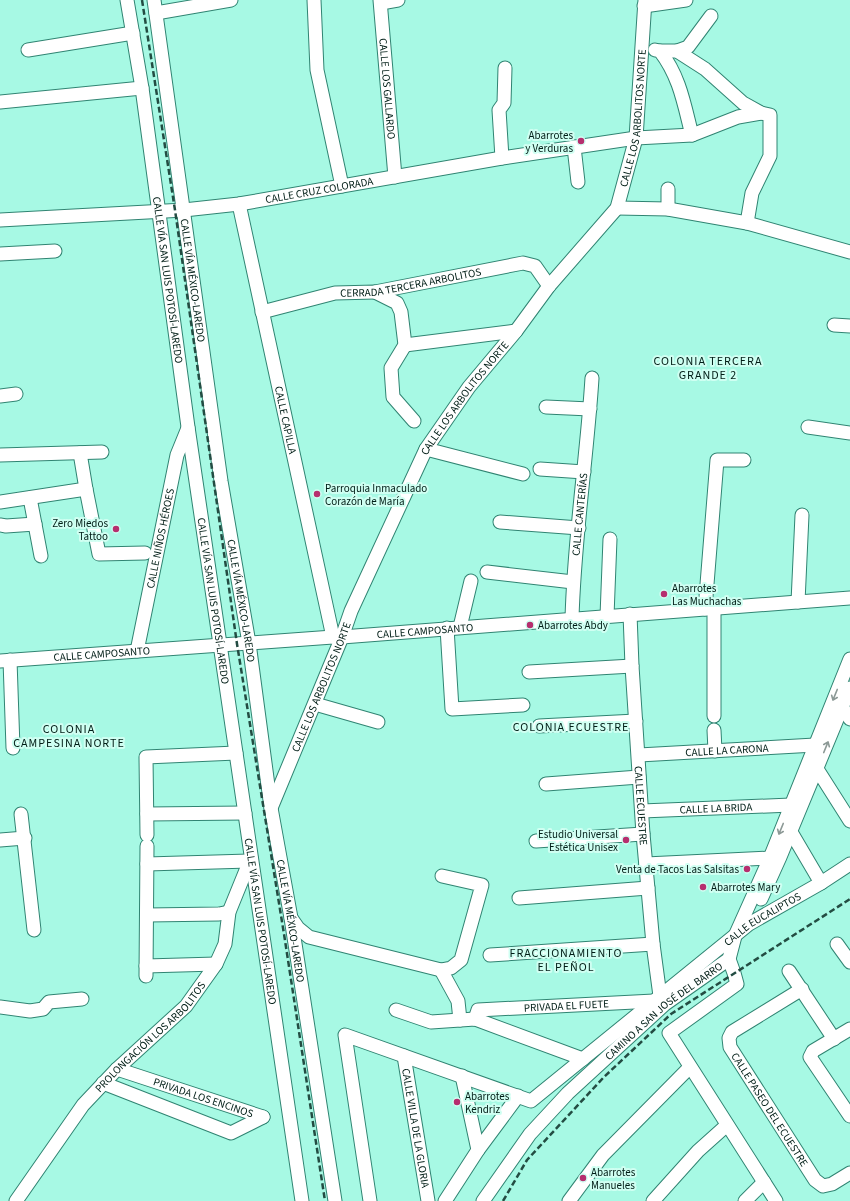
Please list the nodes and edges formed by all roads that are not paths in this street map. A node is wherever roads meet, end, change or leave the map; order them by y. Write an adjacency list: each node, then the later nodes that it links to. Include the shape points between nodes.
1 (127, 0): 10 (street, CALLE VÍA SAN LUIS POTOSÍ-LAREDO)
2 (231, 0): 8 (street)
3 (314, 0): 25 (street, via 317,70)
4 (398, 0): 6 (street)
5 (686, 0): 7 (street)
6 (380, 1): 23 (street, CALLE LOS GALLARDO)
7 (644, 3): 11 (street, CALLE LOS ARBOLITOS NORTE)
8 (155, 6): 30 (street, CALLE VÍA MÉXICO-LAREDO)
9 (711, 16): 14 (street, via 688,47)
10 (133, 33): 12 (street); 16 (street, CALLE VÍA SAN LUIS POTOSÍ-LAREDO)
11 (642, 48): 13 (street); 20 (street, CALLE LOS ARBOLITOS NORTE)
12 (28, 50)
13 (660, 51): 14 (street); 19 (street, via 679,82)
14 (677, 51): 18 (street, via 705,69 743,103)
15 (505, 68): 22 (street, via 504,103 499,110)
16 (142, 88): 17 (street); 31 (street, CALLE VÍA SAN LUIS POTOSÍ-LAREDO)
17 (0, 102)
18 (766, 114): 19 (street, CALLE CRUZ COLORADA, via 738,117); 33 (street, via 770,156 752,193)
19 (692, 135): 20 (street, CALLE CRUZ COLORADA)
20 (636, 138): 21 (street, CALLE CRUZ COLORADA); 28 (street, CALLE LOS ARBOLITOS NORTE)
21 (574, 147): 22 (street, CALLE CRUZ COLORADA); 24 (street)
22 (502, 158): 23 (street, CALLE CRUZ COLORADA)
23 (395, 177): 25 (street, CALLE CRUZ COLORADA)
24 (578, 182)
25 (342, 186): 27 (street, CALLE CRUZ COLORADA)
26 (668, 189): 29 (street)
27 (239, 204): 30 (street, CALLE CRUZ COLORADA); 39 (street, CALLE CAPILLA)
28 (617, 208): 29 (street); 37 (street, CALLE LOS ARBOLITOS NORTE)
29 (668, 209): 33 (street)
30 (184, 210): 31 (street, CALLE CRUZ COLORADA); 84 (street, CALLE VÍA MÉXICO-LAREDO, via 221,481)
31 (158, 211): 32 (street, CALLE CRUZ COLORADA); 50 (street, CALLE VÍA SAN LUIS POTOSÍ-LAREDO)
32 (0, 220)
33 (747, 223): 35 (street)
34 (55, 251): 36 (street)
35 (850, 252)
36 (0, 254)
37 (549, 286): 38 (street, CERRADA TERCERA ARBOLITOS, via 535,266 523,263); 42 (street, CALLE LOS ARBOLITOS NORTE)
38 (375, 292): 39 (street, CERRADA TERCERA ARBOLITOS, via 335,293); 43 (street, via 397,303 401,312)
39 (262, 312): 83 (street, CALLE CAPILLA)
40 (834, 325): 41 (street)
41 (850, 326)
42 (516, 331): 43 (street); 53 (street, CALLE LOS ARBOLITOS NORTE, via 469,386)
43 (405, 345): 49 (street, via 390,368 393,397)
44 (592, 378): 48 (street, CALLE CANTERÍAS)
45 (16, 394): 46 (street)
46 (0, 396)
47 (546, 407): 48 (street)
48 (590, 409): 59 (street, CALLE CANTERÍAS)
49 (414, 421)
50 (188, 427): 85 (street, CALLE VÍA SAN LUIS POTOSÍ-LAREDO); 86 (street, CALLE NIÑOS HÉROES, via 178,455)
51 (808, 427): 52 (street)
52 (850, 433)
53 (426, 449): 60 (street); 83 (street, CALLE LOS ARBOLITOS NORTE)
54 (80, 452): 55 (street); 56 (street); 61 (street)
55 (102, 452)
56 (0, 455)
57 (744, 460): 77 (street, via 717,460)
58 (540, 468): 59 (street)
59 (584, 472): 68 (street, CALLE CANTERÍAS)
60 (523, 474)
61 (86, 489): 62 (street); 70 (street, via 99,554)
62 (30, 498): 63 (street); 66 (street)
63 (0, 502)
64 (802, 515): 76 (street)
65 (500, 522): 68 (street)
66 (35, 524): 67 (street); 71 (street)
67 (0, 525)
68 (579, 528): 74 (street, CALLE CANTERÍAS)
69 (610, 539): 79 (street)
70 (144, 553)
71 (41, 556)
72 (487, 572): 74 (street)
73 (471, 581): 81 (street)
74 (573, 582): 80 (street, CALLE CANTERÍAS)
75 (850, 598): 76 (street, CALLE CAMPOSANTO)
76 (798, 602): 77 (street, CALLE CAMPOSANTO)
77 (709, 609): 78 (street, CALLE CAMPOSANTO); 95 (street)
78 (630, 614): 79 (street, CALLE CAMPOSANTO); 89 (street, CALLE ECUESTRE)
79 (607, 616): 80 (street, CALLE CAMPOSANTO)
80 (572, 619): 81 (street, CALLE CAMPOSANTO)
81 (460, 627): 82 (street, CALLE CAMPOSANTO)
82 (447, 628): 83 (street, CALLE CAMPOSANTO); 93 (street, via 452,709)
83 (337, 637): 84 (street, CALLE CAMPOSANTO); 92 (street, CALLE LOS ARBOLITOS NORTE)
84 (249, 643): 85 (street, CALLE CAMPOSANTO); 110 (street, CALLE VÍA MÉXICO-LAREDO)
85 (220, 645): 86 (street, CALLE CAMPOSANTO); 104 (street, CALLE VÍA SAN LUIS POTOSÍ-LAREDO)
86 (137, 651): 88 (street, CALLE CAMPOSANTO)
87 (850, 659): 101 (street, CAMINO A SAN JOSÉ DEL BARRO, one-way to 101)
88 (5, 661): 102 (street)
89 (632, 666): 90 (street); 97 (street, CALLE ECUESTRE)
90 (529, 672)
91 (850, 688): 94 (street)
92 (314, 704): 98 (street); 110 (street, CALLE LOS ARBOLITOS NORTE)
93 (523, 705)
94 (842, 707): 96 (street); 106 (street, one-way to 94)
95 (714, 716)
96 (850, 719)
97 (636, 721): 99 (street); 105 (street, CALLE ECUESTRE)
98 (378, 722)
99 (539, 726)
100 (714, 730): 103 (street)
101 (814, 745): 103 (street, CALLE LA CARONA); 109 (street, CAMINO A SAN JOSÉ DEL BARRO)
102 (13, 748)
103 (715, 751): 105 (street, CALLE LA CARONA)
104 (236, 753): 112 (street, CALLE VÍA SAN LUIS POTOSÍ-LAREDO); 114 (street, via 146,756)
105 (638, 755): 107 (street, CALLE ECUESTRE)
106 (817, 769): 115 (street); 116 (street)
107 (639, 777): 108 (street); 111 (street, CALLE ECUESTRE)
108 (546, 784)
109 (791, 805): 111 (street, CALLE LA BRIDA); 121 (street, CAMINO A SAN JOSÉ DEL BARRO, one-way to 121)
110 (271, 808): 132 (street, CALLE VÍA MÉXICO-LAREDO)
111 (642, 811): 117 (street, CALLE ECUESTRE)
112 (245, 813): 114 (street); 122 (street, CALLE VÍA SAN LUIS POTOSÍ-LAREDO)
113 (21, 814): 118 (street)
114 (147, 814): 123 (street)
115 (850, 821)
116 (791, 832): 127 (street); 133 (street)
117 (643, 834): 120 (street); 124 (street, CALLE ECUESTRE)
118 (25, 838): 119 (street); 134 (street)
119 (0, 840)
120 (536, 842)
121 (770, 858): 124 (street); 135 (street, CAMINO A SAN JOSÉ DEL BARRO)
122 (250, 859): 123 (street); 130 (street, PROLONGACIÓN LOS ARBOLITOS); 166 (street, CALLE VÍA SAN LUIS POTOSÍ-LAREDO)
123 (147, 864): 131 (street)
124 (646, 864): 128 (street, CALLE ECUESTRE)
125 (850, 864): 127 (street, CALLE EUCALIPTOS)
126 (442, 876): 140 (street, via 482,885 461,960 451,968)
127 (821, 883): 133 (street, CALLE EUCALIPTOS)
128 (648, 888): 129 (street); 136 (street, CALLE ECUESTRE)
129 (519, 898)
130 (229, 912): 131 (street); 139 (street, PROLONGACIÓN LOS ARBOLITOS, via 225,944)
131 (147, 915): 139 (street, via 146,971)
132 (291, 918): 140 (street, via 308,937); 167 (street, CALLE VÍA MÉXICO-LAREDO)
133 (749, 924): 135 (street, CALLE EUCALIPTOS)
134 (34, 930)
135 (735, 936): 138 (street, CAMINO A SAN JOSÉ DEL BARRO); 144 (street, CALLE EUCALIPTOS)
136 (653, 944): 137 (street); 144 (street, CALLE ECUESTRE)
137 (490, 955)
138 (729, 959): 153 (street, via 737,984 669,1033); 157 (street, CAMINO A SAN JOSÉ DEL BARRO, via 665,1004)
139 (216, 964): 154 (street, PROLONGACIÓN LOS ARBOLITOS, via 186,1006)
140 (441, 970): 148 (street, via 458,1001)
141 (789, 971): 142 (street)
142 (802, 989): 150 (street); 163 (street, CALLE PASEO DEL ECUESTRE, via 732,1032 729,1038 730,1047 815,1180 823,1186 832,1184)
143 (82, 999): 145 (street, via 49,1002 43,1009 30,1011)
144 (657, 999): 147 (street, PRIVADA EL FUETE); 152 (street, CALLE EUCALIPTOS)
145 (0, 1007)
146 (396, 1010): 148 (street, PRIVADA EL FUETE, via 431,1022)
147 (476, 1014): 148 (street, PRIVADA EL FUETE); 152 (street)
148 (460, 1020)
149 (850, 1029): 150 (street)
150 (834, 1038): 160 (street, via 813,1051 810,1057)
151 (404, 1056): 156 (street); 168 (street, via 345,1035); 169 (street, CALLE VILLA DE LA GLORIA)
152 (583, 1059): 155 (street, CALLE EUCALIPTOS)
153 (690, 1066): 161 (street); 172 (street, via 603,1155)
154 (117, 1069): 158 (street, PROLONGACIÓN LOS ARBOLITOS); 158 (street, PRIVADA LOS ENCINOS, via 263,1117 231,1133)
155 (569, 1071): 157 (street); 159 (street, CALLE EUCALIPTOS, via 531,1101)
156 (462, 1076): 159 (street); 162 (street)
157 (580, 1082): 171 (street, CAMINO A SAN JOSÉ DEL BARRO, via 530,1134)
158 (103, 1083): 165 (street, PROLONGACIÓN LOS ARBOLITOS, via 83,1105)
159 (518, 1096): 162 (street)
160 (850, 1116)
161 (727, 1125): 164 (street); 173 (street, via 698,1151)
162 (478, 1150): 170 (street)
163 (850, 1173)
164 (764, 1182): 174 (street); 175 (street)
165 (16, 1201)
166 (302, 1201)
167 (335, 1201)
168 (370, 1201)
169 (428, 1201)
170 (445, 1201)
171 (483, 1201)
172 (569, 1201)
173 (653, 1201)
174 (745, 1201)
175 (776, 1201)

